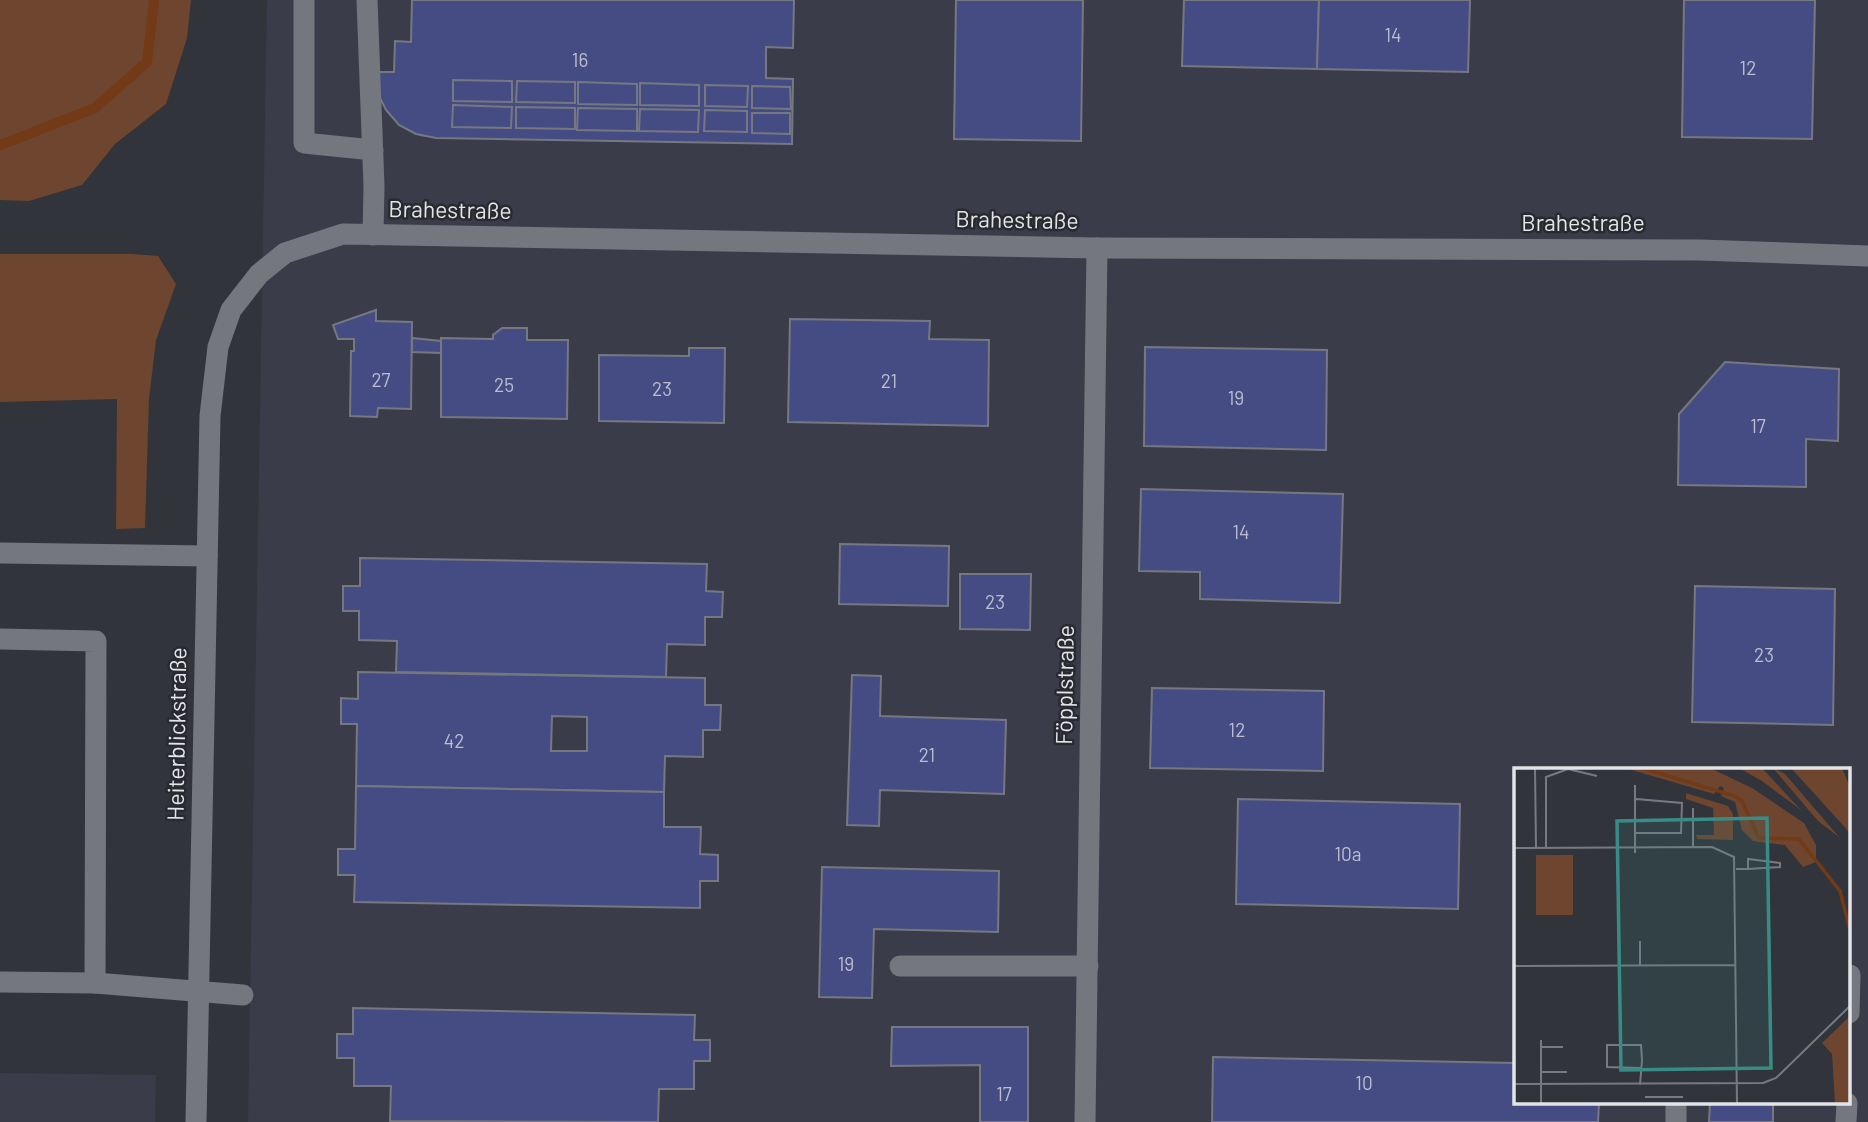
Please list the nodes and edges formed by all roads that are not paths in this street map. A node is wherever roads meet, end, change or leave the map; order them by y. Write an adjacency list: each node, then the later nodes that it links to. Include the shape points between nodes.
1 (304, 0): 3 (street, via 304,143)
2 (367, 0): 3 (street)
3 (373, 150): 4 (street)
4 (373, 235): 5 (street, Brahestraße); 7 (street, Brahestraße, via 343,234 285,253 260,274 231,310)
5 (1097, 248): 6 (street, Brahestraße, via 1700,250); 12 (street, Föpplstraße)
6 (1868, 256)
7 (218, 347): 9 (street, Heiterblickstraße, via 210,416)
8 (0, 553): 9 (street)
9 (208, 556): 17 (street, Heiterblickstraße)
10 (0, 639): 16 (street, via 96,641)
11 (901, 966): 12 (street)
12 (1087, 966): 22 (street, Föpplstraße)
13 (1850, 975): 14 (street)
14 (1868, 976)
15 (0, 982): 16 (street)
16 (95, 984): 17 (street)
17 (198, 991): 18 (street); 21 (street, Heiterblickstraße)
18 (243, 995)
19 (1676, 1104): 23 (street)
20 (1847, 1104): 24 (street)
21 (197, 1122)
22 (1085, 1122)
23 (1676, 1122)
24 (1846, 1122)

